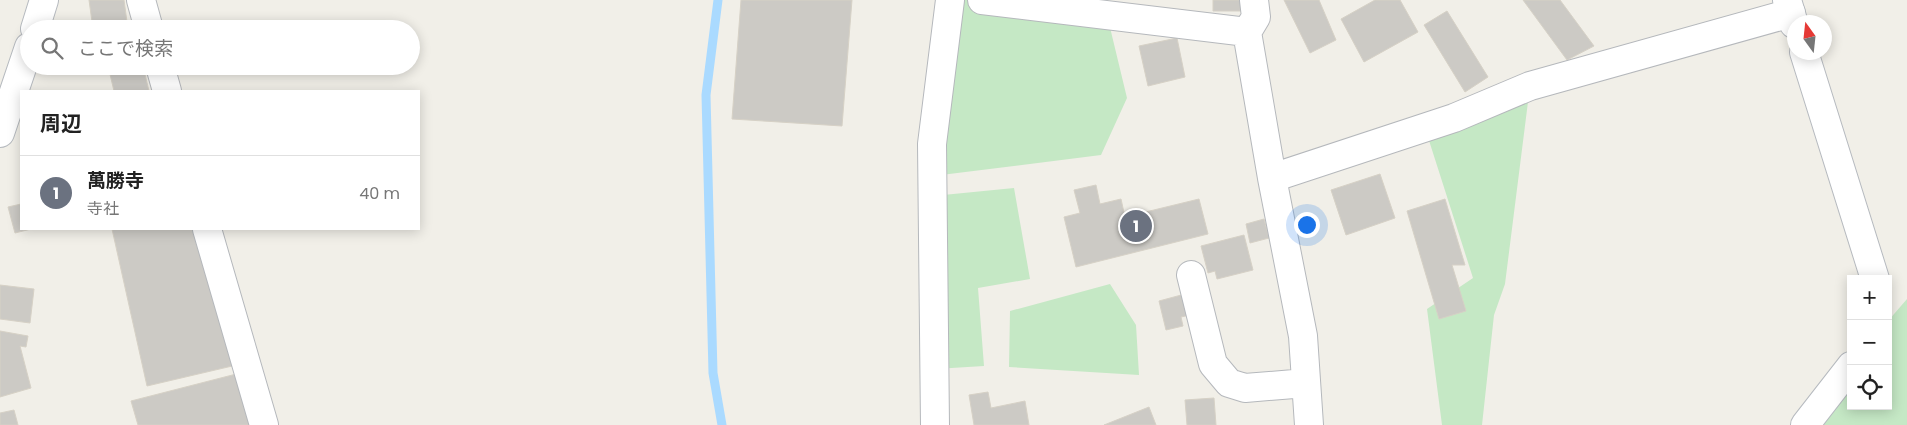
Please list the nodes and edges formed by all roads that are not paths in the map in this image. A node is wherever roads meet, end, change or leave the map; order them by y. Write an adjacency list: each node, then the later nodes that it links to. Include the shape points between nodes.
1 (44, 0): 7 (street)
2 (141, 0): 8 (street)
3 (950, 0): 22 (street, via 932,144)
4 (982, 0): 9 (street)
5 (1254, 0): 9 (street, via 1256,17)
6 (1791, 12): 15 (street, via 1530,86 1454,118)
7 (38, 20)
8 (147, 20)
9 (1247, 32): 15 (street)
10 (1807, 60): 18 (street)
11 (20, 74): 14 (street)
12 (163, 75): 13 (street)
13 (168, 90)
14 (0, 133)
15 (1272, 178): 20 (street, via 1304,336)
16 (207, 230): 21 (street)
17 (1191, 275): 20 (street, via 1213,364 1229,383 1245,388)
18 (1874, 275)
19 (1847, 371): 24 (street)
20 (1306, 383): 23 (street)
21 (264, 425)
22 (935, 425)
23 (1309, 425)
24 (1805, 425)

